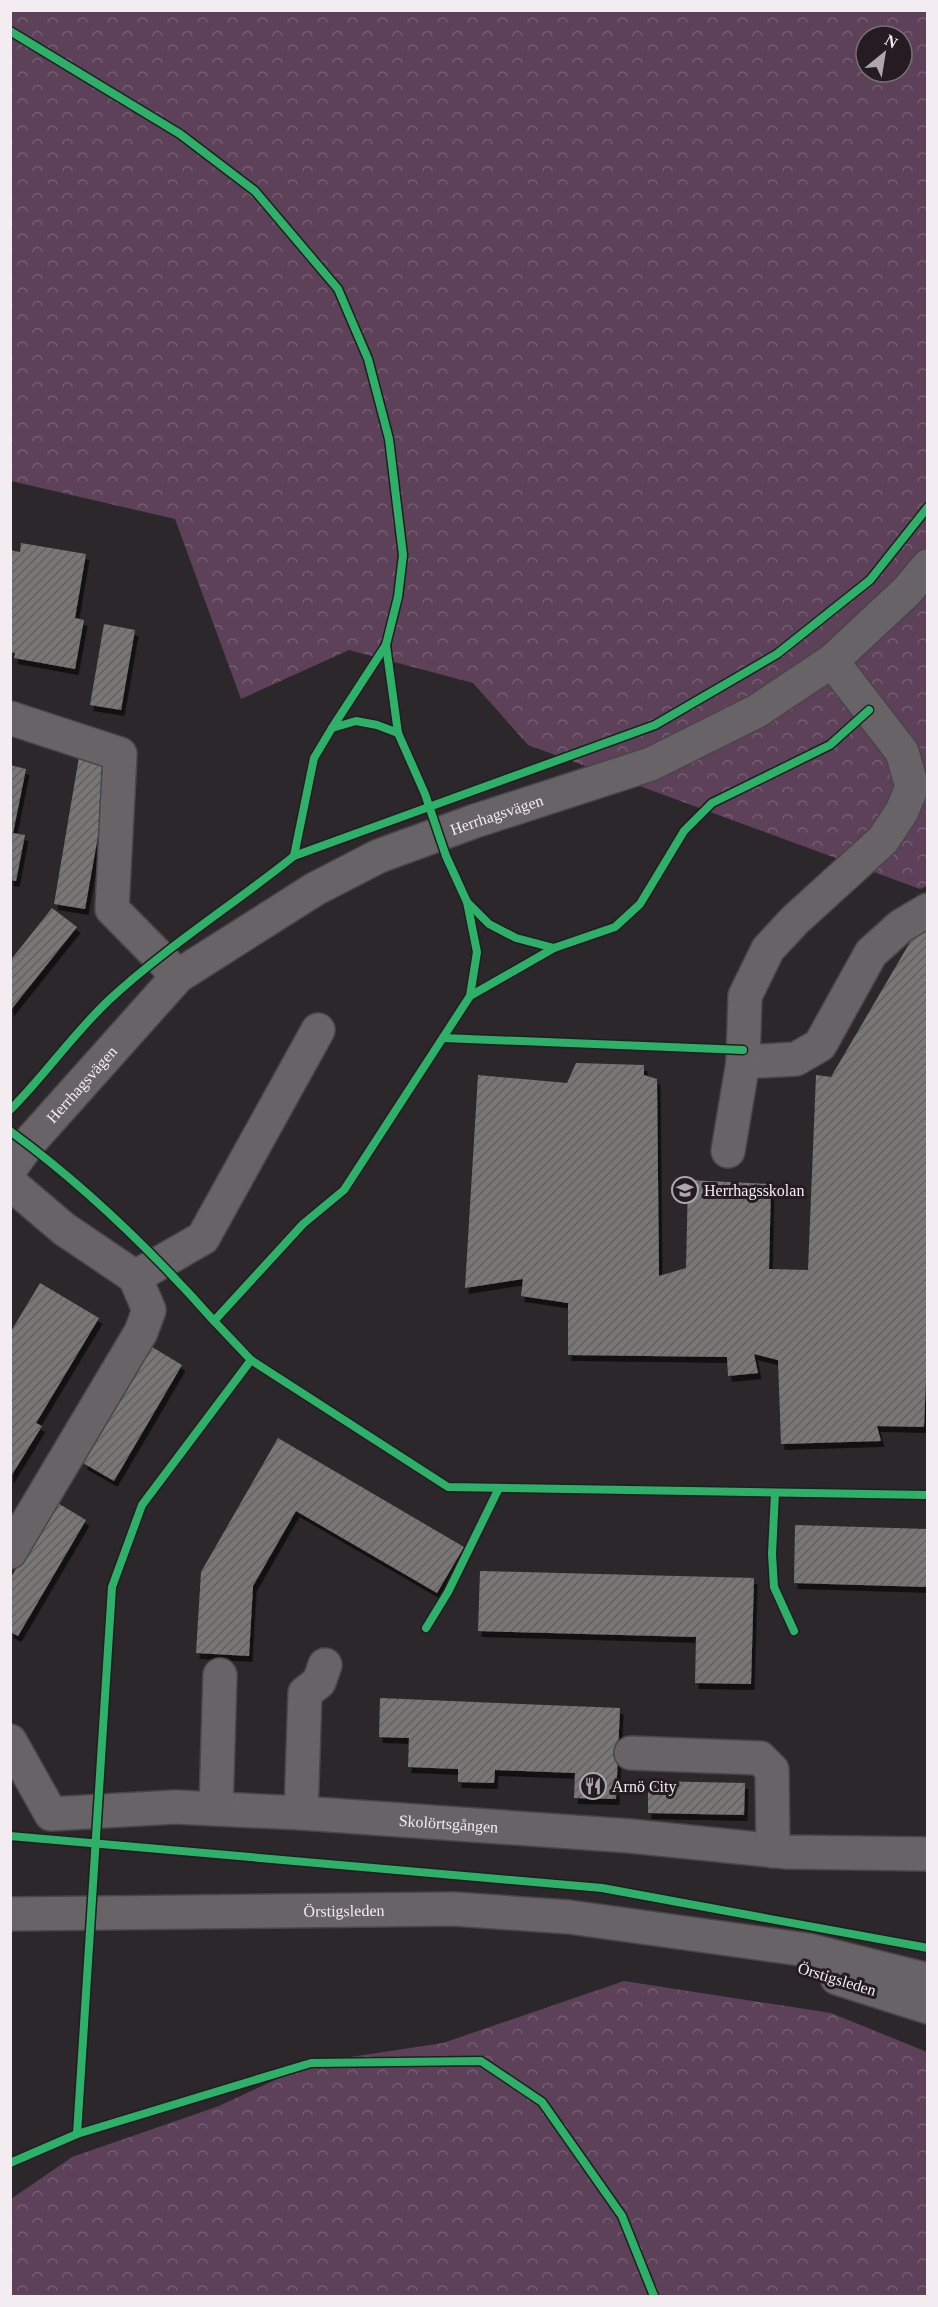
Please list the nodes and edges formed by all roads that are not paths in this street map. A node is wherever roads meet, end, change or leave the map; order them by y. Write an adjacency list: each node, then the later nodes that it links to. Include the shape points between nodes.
1 (927, 566): 2 (street, Herrhagsvägen, via 907,591)
2 (832, 661): 5 (street, Herrhagsvägen, via 757,711 651,764 379,856 315,890); 7 (street, via 902,752 912,787 883,840 768,949 746,996)
3 (10, 718): 5 (street, via 120,754 112,909)
4 (927, 910): 7 (street, via 901,926 871,953 820,1045 796,1059)
5 (178, 976): 9 (street, Herrhagsvägen)
6 (318, 1030): 11 (street, via 203,1238)
7 (743, 1062): 8 (street)
8 (728, 1151)
9 (10, 1168)
10 (10, 1183): 11 (street, via 64,1229)
11 (135, 1277): 12 (street, via 149,1310 141,1332)
12 (10, 1552)
13 (325, 1665): 18 (street, via 319,1682 304,1693)
14 (220, 1675): 17 (street)
15 (10, 1741): 17 (street, Skolörtsgången, via 51,1814 175,1807)
16 (631, 1753): 19 (street, via 760,1758 772,1770)
17 (216, 1809): 18 (street, Skolörtsgången)
18 (301, 1813): 19 (street, Skolörtsgången, via 630,1836)
19 (773, 1851): 20 (street, Skolörtsgången)
20 (927, 1854)
21 (10, 1914): 22 (street, Örstigsleden, via 454,1909 569,1917)
22 (676, 1933): 23 (street, Örstigsleden, via 808,1950); 24 (street, Örstigsleden)
23 (927, 1980)
24 (927, 2007)

